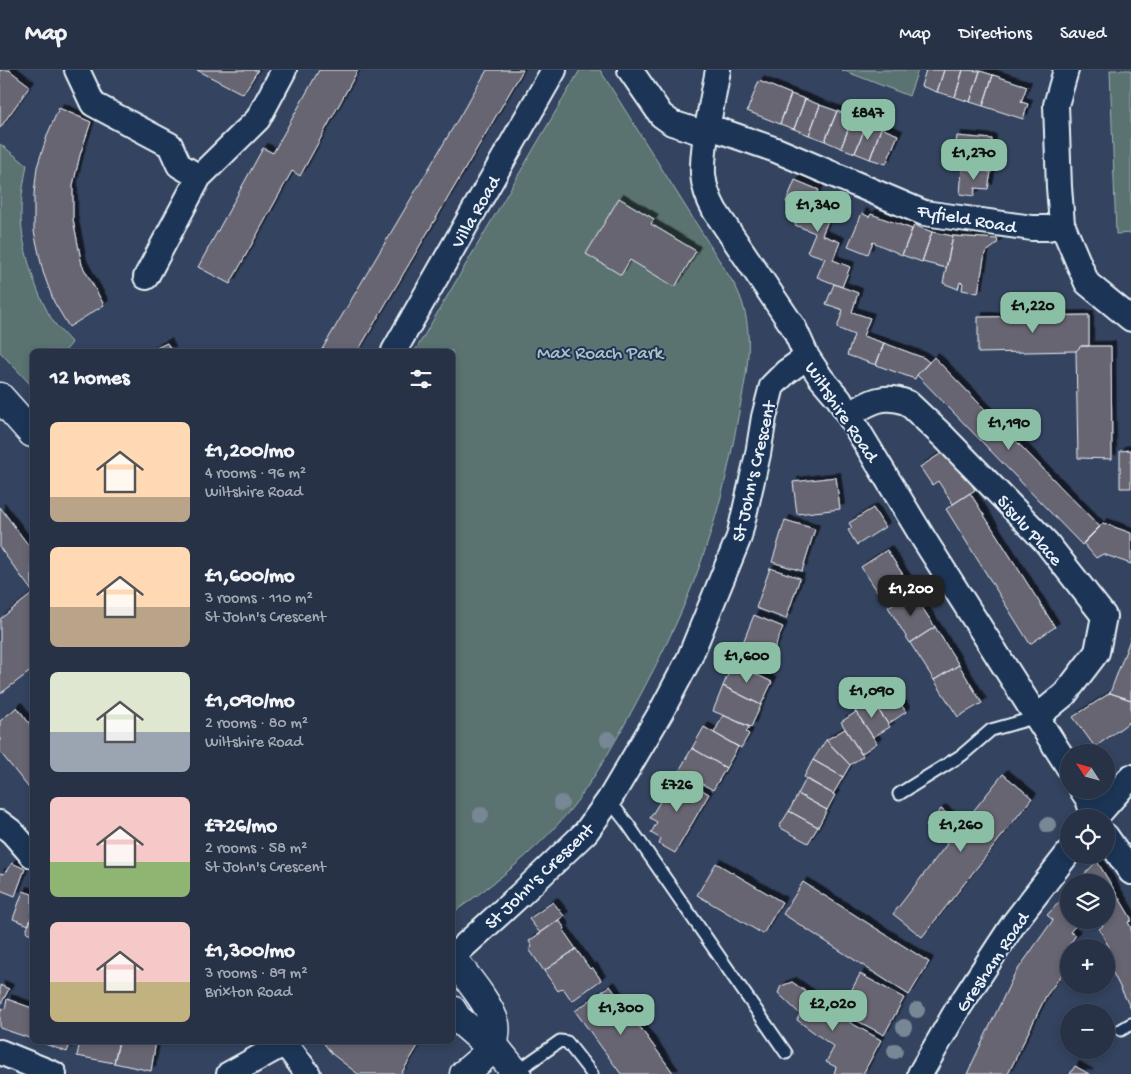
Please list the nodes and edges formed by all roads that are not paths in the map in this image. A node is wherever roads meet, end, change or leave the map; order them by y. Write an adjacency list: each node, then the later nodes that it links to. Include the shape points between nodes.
1 (77, 70): 8 (street, via 93,104 170,146 179,165)
2 (284, 70): 8 (street, via 258,119)
3 (554, 70): 12 (street, Villa Road)
4 (630, 70): 7 (street, via 661,115 672,123)
5 (718, 70): 7 (street, Wiltshire Road)
6 (1066, 70): 9 (street, via 1056,105)
7 (706, 130): 9 (street, Fyfield Road, via 776,150 924,213 1032,228); 13 (street, Wiltshire Road, via 702,176 707,196 794,328)
8 (199, 177): 10 (street)
9 (1062, 224): 11 (street, via 1087,283)
10 (146, 277)
11 (1131, 319)
12 (395, 349)
13 (807, 357): 15 (street, Wiltshire Road); 21 (street, St John's Crescent, via 772,386 739,537 689,659)
14 (0, 397): 16 (highway)
15 (849, 415): 17 (street, Wiltshire Road); 17 (street, Sisulu Place, via 871,401 891,399 908,403 1046,542 1104,616 1097,652 1065,694)
16 (30, 431)
17 (1037, 717): 18 (street, Wiltshire Road); 20 (lane, via 991,730 962,755)
18 (1060, 754)
19 (1131, 777): 22 (street)
20 (899, 794)
21 (609, 800): 28 (street, St John's Crescent, via 586,832); 37 (lane)
22 (1103, 809)
23 (0, 823): 25 (street)
24 (1115, 849): 27 (street)
25 (30, 853)
26 (1060, 864): 44 (street, Gresham Road, via 1014,923 956,1010)
27 (1131, 872)
28 (455, 954)
29 (455, 962): 35 (highway, via 492,1017 496,1029)
30 (455, 1015): 35 (highway, via 479,1038)
31 (1131, 1024): 32 (lane)
32 (1121, 1030)
33 (283, 1044): 40 (street)
34 (286, 1044): 41 (street)
35 (495, 1047): 38 (highway); 42 (highway)
36 (0, 1052): 39 (street)
37 (786, 1053)
38 (516, 1073): 43 (lane, via 560,1041 567,1042)
39 (54, 1074)
40 (229, 1074)
41 (308, 1074)
42 (464, 1074)
43 (592, 1074)
44 (920, 1074)

